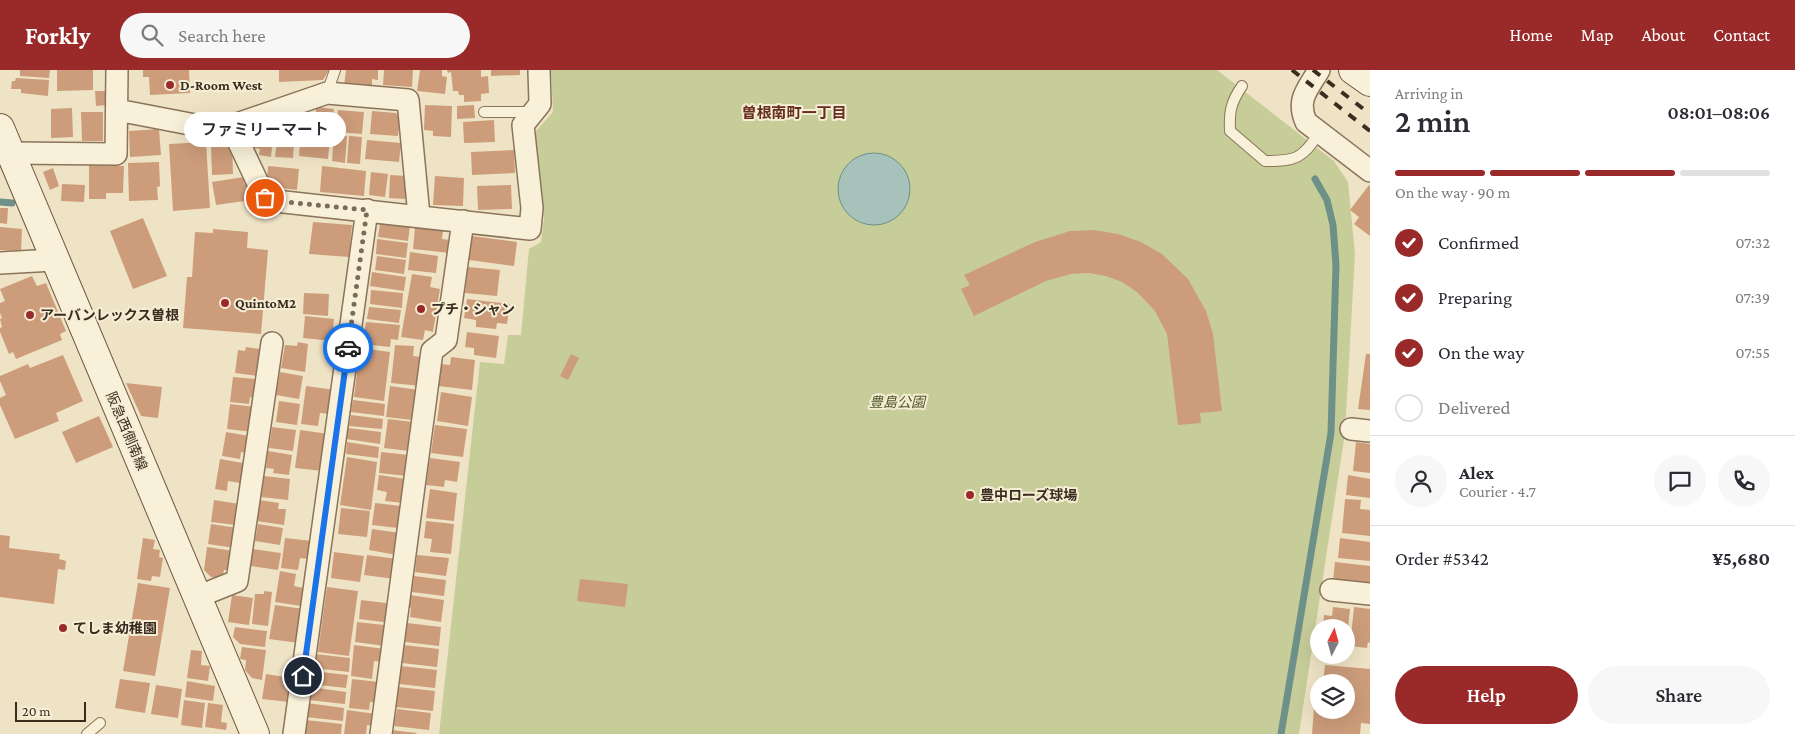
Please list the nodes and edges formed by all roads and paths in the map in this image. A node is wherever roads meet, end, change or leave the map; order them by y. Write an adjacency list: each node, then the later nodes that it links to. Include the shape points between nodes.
1 (117, 70): 7 (street)
2 (335, 70): 6 (lane)
3 (539, 70): 9 (street, via 540,104)
4 (1319, 70): 12 (street, via 1302,100 1302,111 1306,122)
5 (1242, 86): 12 (lane, via 1234,97 1229,114 1230,131 1265,161 1288,161 1306,152)
6 (327, 93): 10 (street); 16 (street, via 408,100)
7 (117, 110): 10 (street, via 216,129); 13 (street, via 116,154)
8 (484, 112): 9 (lane)
9 (534, 112): 17 (street, via 523,125 532,208 530,229)
10 (230, 126): 15 (street, via 265,198)
11 (0, 128): 13 (street, 阪急西側南線)
12 (1319, 133): 14 (street)
13 (10, 153): 18 (street, 阪急西側南線)
14 (1370, 171)
15 (367, 210): 16 (street); 27 (street)
16 (419, 216): 17 (street)
17 (463, 221): 28 (street, via 446,340 432,351)
18 (54, 260): 19 (street); 23 (street, 阪急西側南線)
19 (0, 263)
20 (272, 343): 23 (street, via 237,581)
21 (1331, 590): 22 (street)
22 (1370, 594)
23 (197, 597): 26 (street, 阪急西側南線)
24 (100, 722): 25 (lane)
25 (87, 734)
26 (255, 734)
27 (294, 734)
28 (381, 734)

